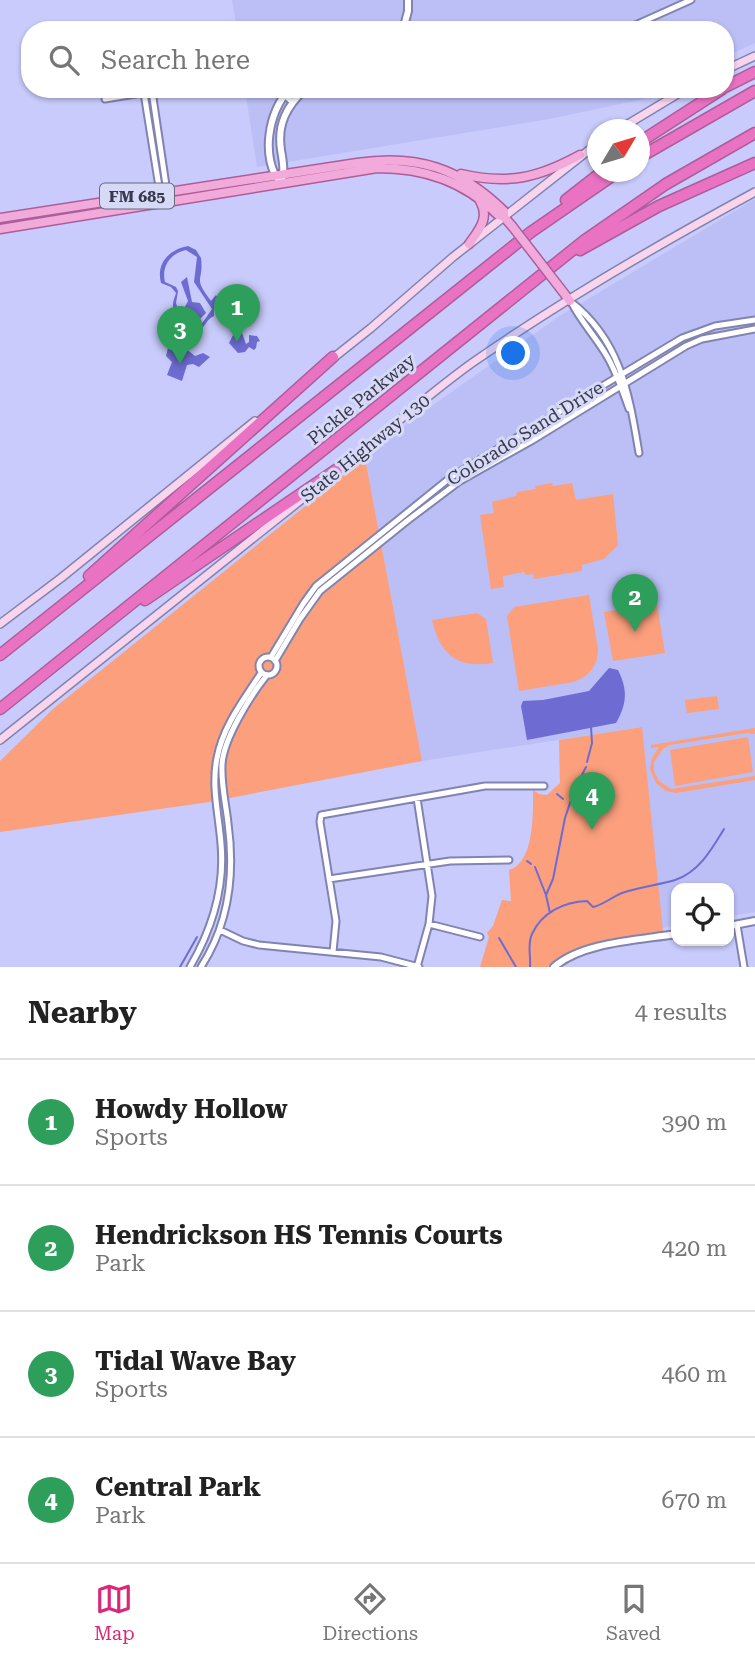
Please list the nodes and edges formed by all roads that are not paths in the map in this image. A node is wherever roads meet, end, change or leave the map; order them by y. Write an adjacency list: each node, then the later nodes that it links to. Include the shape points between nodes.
1 (408, 0): 3 (street)
2 (691, 0): 4 (street)
3 (404, 21)
4 (644, 21)
5 (755, 56): 6 (main road)
6 (734, 66)
7 (755, 72): 8 (highway)
8 (734, 82)
9 (755, 91): 28 (highway)
10 (112, 98): 18 (street)
11 (145, 98): 20 (street)
12 (153, 98): 21 (street)
13 (283, 98): 26 (street, via 271,122)
14 (290, 98): 19 (street)
15 (296, 98): 19 (street)
16 (671, 98): 22 (main road)
17 (707, 98): 24 (highway)
18 (105, 99)
19 (292, 102): 25 (street, via 283,118)
20 (148, 117): 21 (street); 32 (street)
21 (155, 117): 31 (street)
22 (636, 119)
23 (755, 133): 47 (highway, Pickle Parkway, via 655,191)
24 (650, 135)
25 (280, 144): 26 (street); 34 (street)
26 (270, 147): 35 (street)
27 (587, 150): 29 (main road, FM 685)
28 (650, 151)
29 (580, 155): 33 (main road, FM 685, via 539,175 519,179 481,179); 42 (main road)
30 (755, 163): 47 (highway, via 659,206)
31 (163, 168): 32 (street); 39 (street)
32 (156, 169): 39 (street)
33 (448, 171): 34 (main road, FM 685 / FM 685, via 410,160 383,160); 42 (main road, FM 685, via 480,190)
34 (285, 174): 35 (main road, FM 685 / FM 685); 38 (street)
35 (274, 175): 38 (street); 39 (main road, FM 685 / FM 685)
36 (589, 182): 45 (highway)
37 (604, 182): 45 (highway, Pickle Parkway)
38 (281, 183): 41 (main road, FM 685 / FM 685, via 394,168 433,174); 44 (main road, FM 685 / FM 685)
39 (163, 192): 43 (main road, FM 685 / FM 685)
40 (755, 192): 48 (main road, State Highway 130)
41 (476, 195): 42 (main road, FM 685 / FM 685); 46 (main road, via 484,218)
42 (504, 217): 46 (main road); 48 (main road, FM 685 / FM 685, bridge)
43 (0, 218)
44 (0, 229)
45 (531, 232): 60 (highway, Pickle Parkway)
46 (469, 244): 51 (main road)
47 (561, 261): 59 (highway, Pickle Parkway)
48 (570, 300): 52 (street, via 602,334); 55 (main road, State Highway 130, via 470,365)
49 (755, 320): 52 (street, Colorado Sand Drive, via 698,331)
50 (755, 329): 53 (street, Colorado Sand Drive, via 702,339)
51 (334, 357): 58 (main road); 60 (highway)
52 (620, 375): 53 (street); 56 (street, Colorado Sand Drive)
53 (623, 384): 54 (street); 57 (street, Colorado Sand Drive)
54 (639, 453)
55 (355, 457): 59 (highway); 64 (main road, State Highway 130)
56 (451, 477): 57 (street); 61 (street, Colorado Sand Drive, via 316,586)
57 (450, 489): 61 (street, Colorado Sand Drive, via 320,592)
58 (0, 624)
59 (73, 650): 63 (highway, Pickle Parkway)
60 (0, 654)
61 (273, 659): 62 (street, via 277,669); 62 (street, via 260,661)
62 (264, 674): 65 (street, via 233,717)
63 (0, 709)
64 (0, 740)
65 (223, 747): 73 (street, via 216,761 215,808 222,858); 76 (street, via 222,791 231,878)
66 (544, 786): 67 (street, via 485,786)
67 (417, 798): 69 (street); 70 (street, via 321,815)
68 (509, 860): 69 (street)
69 (428, 864): 70 (street); 72 (street)
70 (329, 879): 79 (street, via 336,921)
71 (755, 921): 75 (street)
72 (429, 924): 78 (street); 82 (street)
73 (211, 925): 76 (street); 80 (street)
74 (734, 925): 75 (street)
75 (737, 925): 84 (street)
76 (220, 930): 79 (street, via 259,945); 81 (street)
77 (671, 935): 83 (street, via 585,950)
78 (480, 937)
79 (333, 952): 82 (street)
80 (190, 967)
81 (201, 967)
82 (418, 967)
83 (554, 967)
84 (744, 967)

